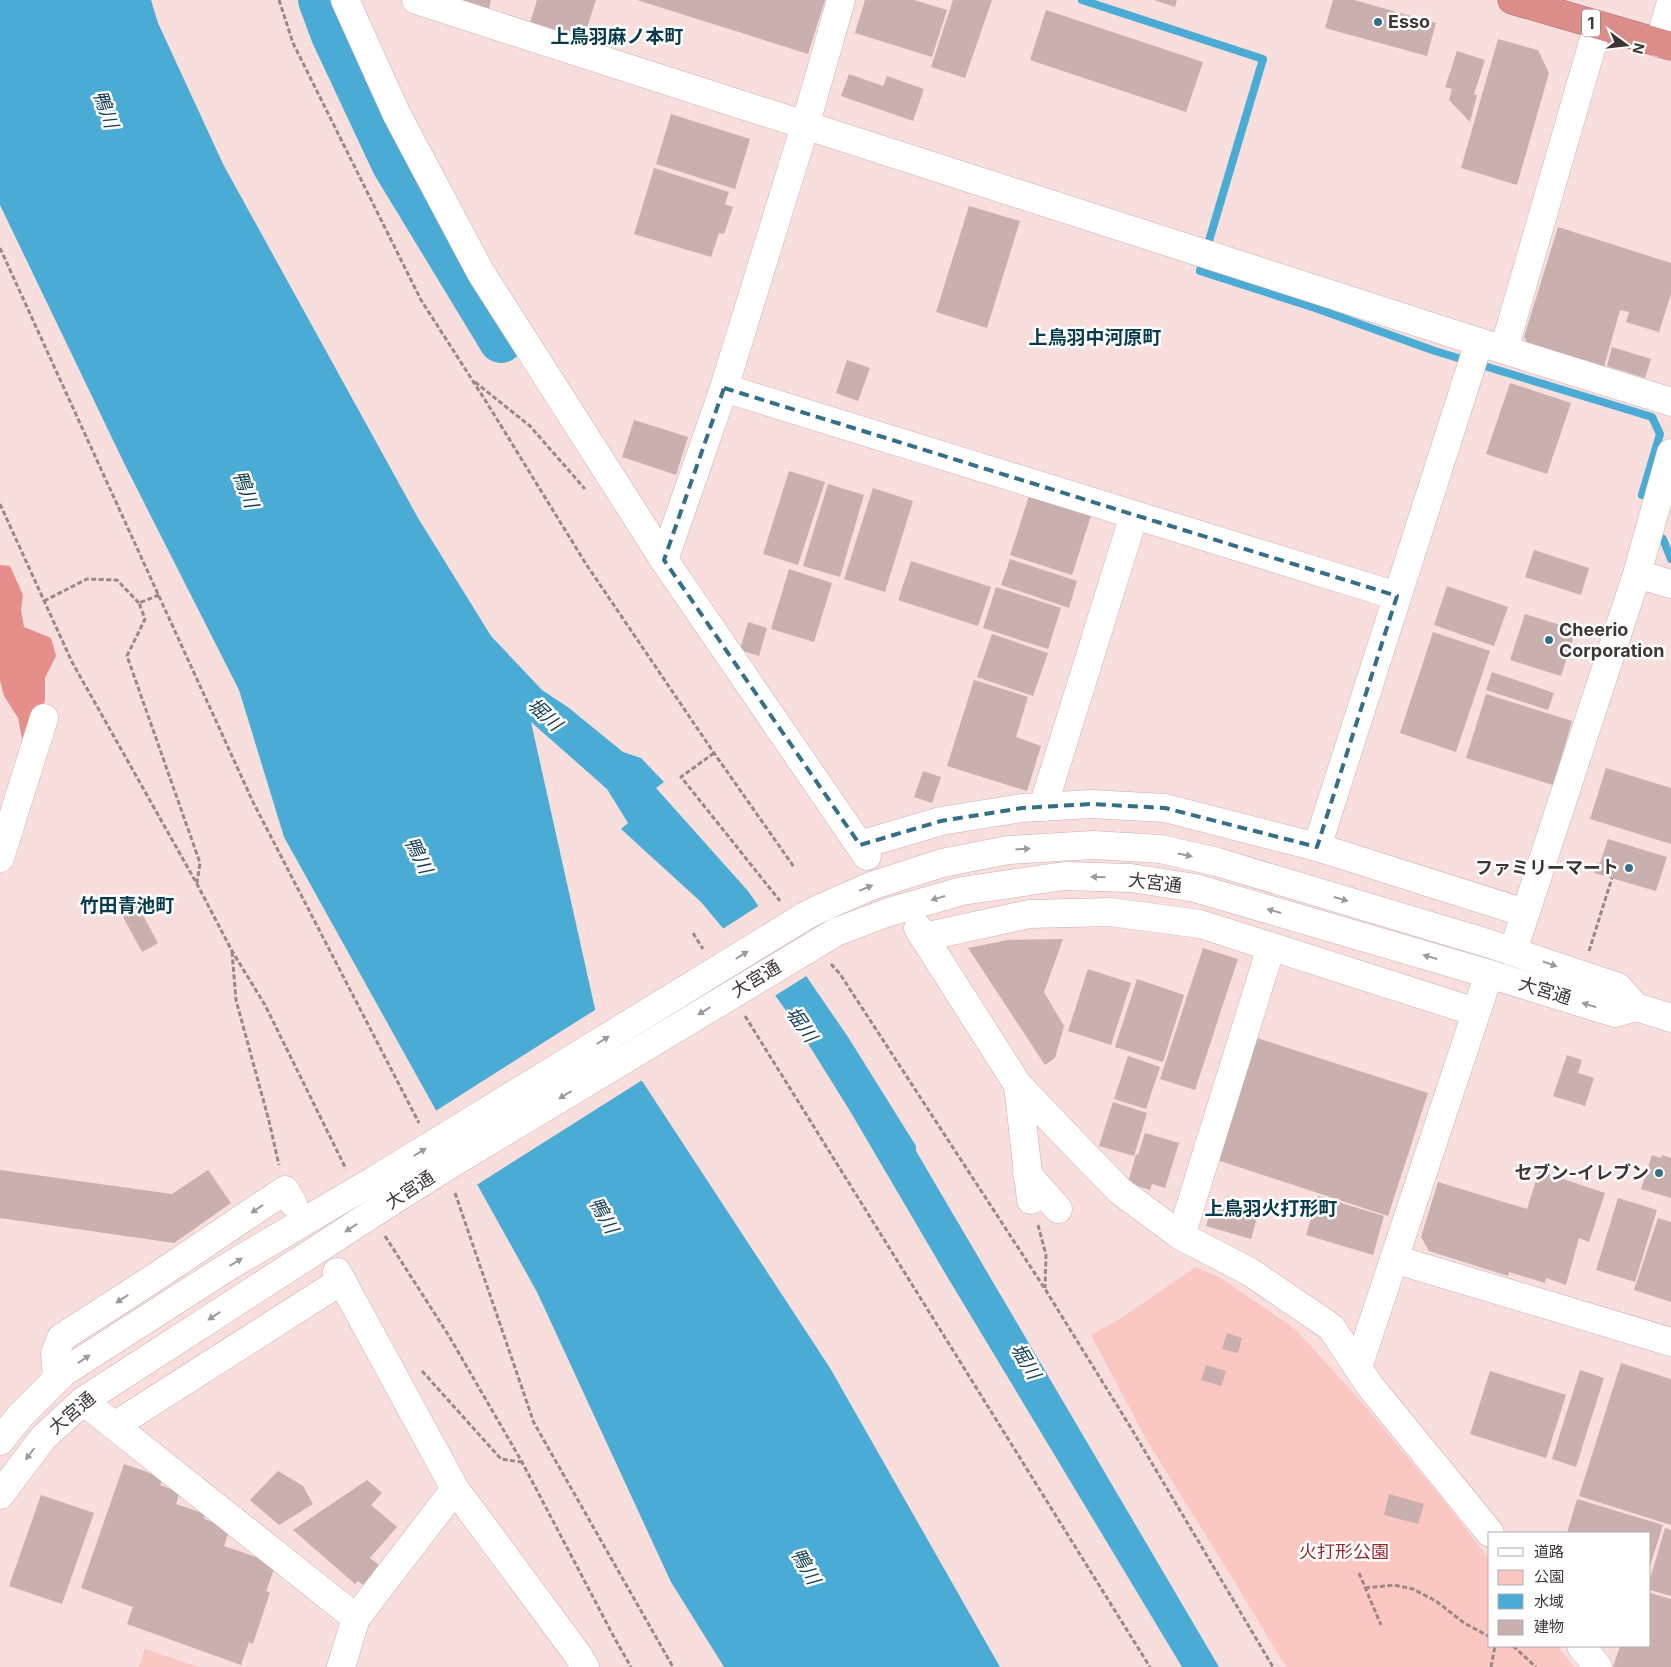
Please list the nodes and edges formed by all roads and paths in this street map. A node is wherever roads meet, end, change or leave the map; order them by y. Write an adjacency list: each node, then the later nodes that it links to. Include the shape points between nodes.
1 (279, 0): 12 (path, via 293,43 421,300)
2 (345, 0): 19 (street, via 398,115 481,273)
3 (416, 0): 9 (street)
4 (841, 0): 9 (street)
5 (1512, 0): 7 (highway, 1)
6 (1671, 2): 8 (street)
7 (1598, 25): 8 (highway, 1); 11 (street)
8 (1665, 45)
9 (805, 126): 11 (street); 13 (street)
10 (0, 248): 22 (path)
11 (1491, 346): 14 (street); 23 (street)
12 (473, 380): 16 (path, via 530,426); 27 (path, via 586,564)
13 (724, 388): 18 (street); 19 (street)
14 (1671, 402)
15 (1671, 453): 20 (street)
16 (588, 491)
17 (0, 504): 24 (path)
18 (1134, 515): 23 (street); 28 (street)
19 (664, 560): 28 (street, via 863,850 941,821)
20 (1637, 574): 21 (street); 35 (street)
21 (1671, 584)
22 (159, 595): 25 (path); 49 (path, via 253,802)
23 (1398, 596): 29 (street)
24 (44, 601): 25 (path, via 88,579 117,580); 33 (path, via 72,662)
25 (140, 603): 33 (path, via 145,619 127,656 200,862)
26 (44, 718): 30 (street)
27 (714, 753): 31 (path); 34 (path, via 681,777)
28 (1043, 807): 29 (street, via 1091,804 1165,808)
29 (1317, 847): 35 (street)
30 (0, 858)
31 (794, 867)
32 (1612, 878): 38 (path)
33 (197, 884): 40 (path)
34 (783, 904)
35 (1525, 913): 41 (street)
36 (693, 934): 39 (path)
37 (1271, 947): 46 (street); 48 (street, via 1200,924 1110,912 1029,914 921,933); 56 (street)
38 (1590, 948)
39 (704, 950)
40 (232, 951): 50 (path, via 265,1005); 53 (path, via 236,1000)
41 (1513, 951): 44 (street, 大宮通, one-way to 44, via 1618,987); 62 (street, 大宮通, one-way to 41, bridge, via 221,1272 805,916 870,886 942,863 1008,850 1094,845 1161,850 1217,862)
42 (827, 959): 58 (path, via 840,974)
43 (1489, 974): 44 (street, 大宮通, one-way to 43, via 1615,1013); 46 (street); 63 (street, 大宮通, one-way to 63, bridge, via 1194,888 1131,878 1064,876 962,891 889,912 836,932 451,1164)
44 (1636, 1006): 47 (street, 大宮通)
45 (740, 1009): 82 (path)
46 (1476, 1012): 57 (street)
47 (1671, 1018)
48 (1018, 1085): 51 (street); 56 (street, via 1120,1191)
49 (423, 1131)
50 (349, 1174)
51 (1029, 1187): 54 (street); 58 (path, via 1046,1255)
52 (455, 1193): 81 (path, via 534,1424)
53 (289, 1196): 62 (street, one-way to 62, via 61,1338 55,1354)
54 (1058, 1209)
55 (383, 1233): 66 (path, via 449,1336)
56 (1182, 1236): 60 (street, via 1250,1272 1331,1327)
57 (1394, 1259): 59 (street); 60 (street)
58 (1045, 1289): 83 (path)
59 (1671, 1342)
60 (1358, 1367): 69 (street)
61 (421, 1370): 66 (path, via 500,1459)
62 (57, 1378): 65 (street, 大宮通)
63 (83, 1401): 64 (street); 68 (street, 大宮通, one-way to 68, via 43,1438)
64 (114, 1426): 67 (street, via 339,1276); 72 (street)
65 (0, 1441)
66 (522, 1462): 80 (path)
67 (455, 1489): 72 (street); 79 (street)
68 (0, 1495)
69 (1489, 1532)
70 (1359, 1573): 71 (path)
71 (1365, 1588): 73 (path); 74 (path, via 1394,1585 1413,1589)
72 (356, 1618): 78 (street)
73 (1381, 1625)
74 (1488, 1636)
75 (1495, 1647): 84 (path)
76 (1514, 1647): 85 (path)
77 (1582, 1647): 86 (street)
78 (341, 1667)
79 (585, 1667)
80 (631, 1667)
81 (673, 1667)
82 (1150, 1667)
83 (1273, 1667)
84 (1491, 1667)
85 (1536, 1667)
86 (1598, 1667)

